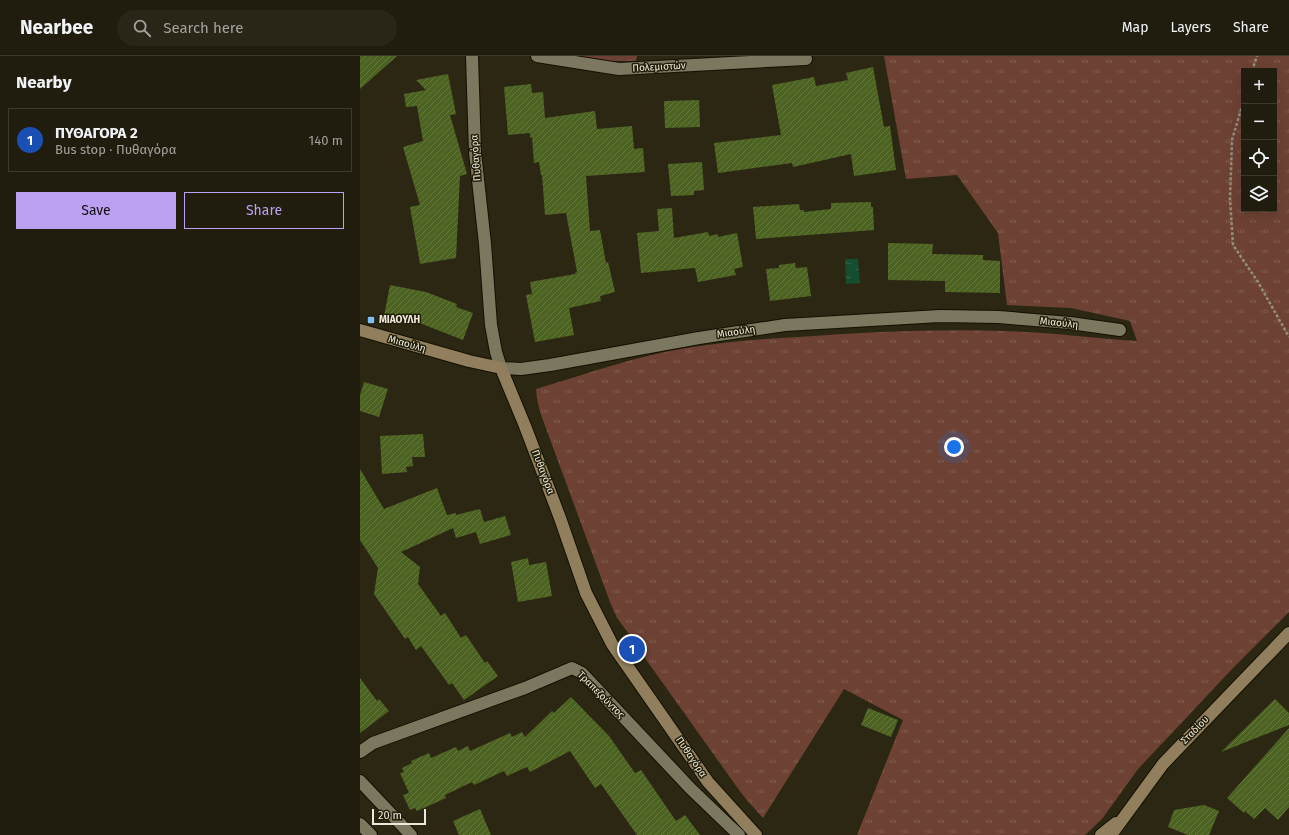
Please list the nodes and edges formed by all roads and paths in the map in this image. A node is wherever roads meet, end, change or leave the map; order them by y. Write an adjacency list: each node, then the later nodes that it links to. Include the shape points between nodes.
1 (472, 56): 10 (street, Πυθαγόρα, via 475,152 491,325)
2 (537, 56): 4 (street, Πολεμιστών, via 619,69)
3 (1257, 56): 5 (path)
4 (806, 60)
5 (1253, 68)
6 (1243, 104): 9 (path, via 1232,140 1230,199 1234,245)
7 (360, 330): 10 (street, Μιαούλη)
8 (1120, 330): 10 (street, Μιαούλη, via 999,317 940,316 785,325 550,365)
9 (1289, 337)
10 (501, 368): 19 (street, Πυθαγόρα, via 526,426 586,593 612,644 708,782)
11 (1289, 633): 14 (street, Σταδίου, via 1163,764)
12 (360, 752): 18 (street, Τραπεζούντος, via 373,743 525,688 572,668 582,673 690,788)
13 (360, 781): 17 (street)
14 (1125, 816): 20 (street); 21 (street, Σταδίου)
15 (360, 824): 16 (street)
16 (371, 835)
17 (411, 835)
18 (739, 835)
19 (756, 835)
20 (1101, 835)
21 (1111, 835)

